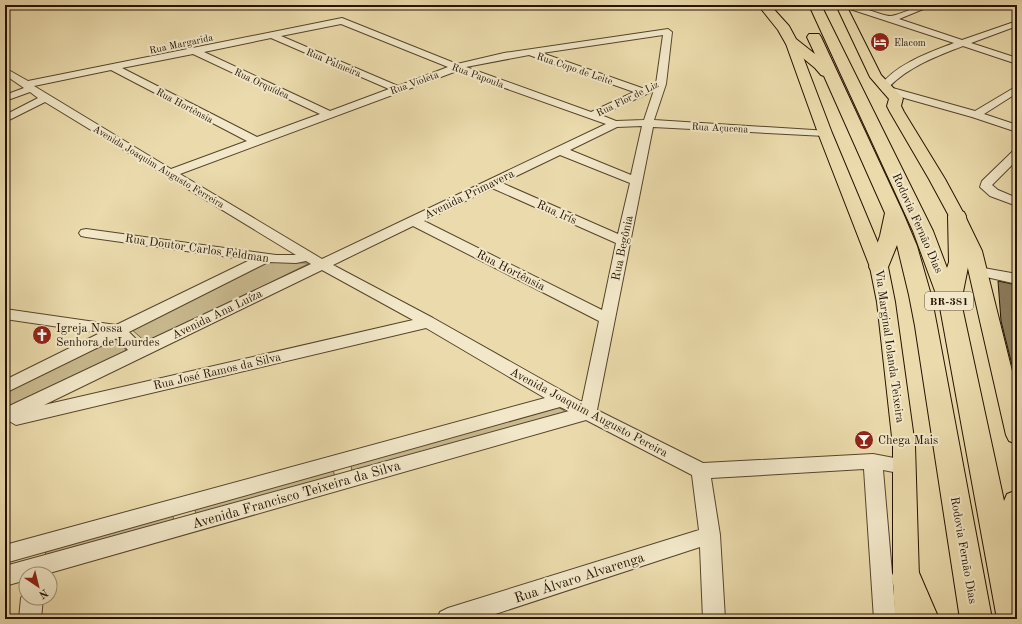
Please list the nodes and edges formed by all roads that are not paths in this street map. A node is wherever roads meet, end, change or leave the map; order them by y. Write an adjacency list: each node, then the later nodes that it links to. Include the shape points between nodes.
1 (764, 5): 11 (highway)
2 (800, 5): 21 (highway, Rodovia Fernão Dias / BR-381)
3 (815, 5): 53 (highway, Rodovia Fernão Dias / BR-381, via 923,231)
4 (847, 5): 6 (street); 22 (main road)
5 (929, 5): 6 (street)
6 (891, 19): 12 (street)
7 (342, 21): 10 (street, Rua Margarida); 16 (street, Rua Papoula)
8 (1016, 23): 12 (street)
9 (668, 32): 14 (street, Rua Violeta); 20 (street, Rua Flor de Liz)
10 (271, 35): 13 (street, Rua Margarida); 23 (street, Rua Palmeira)
11 (791, 41): 21 (highway, via 820,65); 35 (main road, Via Marginal Iolanda Teixeira)
12 (964, 43): 15 (street); 22 (street, via 910,66)
13 (195, 51): 17 (street, Rua Margarida); 28 (street, Rua Orquídea)
14 (529, 52): 16 (street, Rua Violeta, via 484,59); 25 (street, Rua Copo de Leite)
15 (1017, 61)
16 (456, 67): 23 (street, Rua Violeta); 30 (street, Rua Papoula)
17 (114, 68): 19 (street, Rua Margarida); 36 (street, Rua Hortênsia)
18 (5, 71): 19 (street, Avenida Joaquim Augusto Ferreira)
19 (25, 84): 26 (street, Rua Margarida); 27 (street, Avenida Joaquim Augusto Ferreira)
20 (661, 84): 25 (street, Rua Flor de Liz); 32 (street, Rua Begônia)
21 (835, 84): 43 (highway, Rodovia Fernão Dias / BR-381)
22 (883, 86): 29 (street); 44 (main road, via 896,98 894,106 897,112)
23 (397, 89): 28 (street, Rua Violeta)
24 (1017, 89): 29 (street)
25 (644, 92): 30 (street, Rua Flor de Liz)
26 (5, 98)
27 (45, 98): 31 (street); 39 (street, Avenida Joaquim Augusto Ferreira)
28 (328, 114): 36 (street, Rua Violeta)
29 (976, 115): 34 (street)
30 (590, 116): 33 (street, Rua Papoula)
31 (5, 119)
32 (648, 123): 33 (street, Rua Açucena); 35 (street, Rua Açucena); 40 (street, Rua Begônia)
33 (615, 124): 37 (street, Avenida Primavera)
34 (1017, 129)
35 (825, 134): 50 (main road, Via Marginal Iolanda Teixeira)
36 (256, 142): 39 (street, Rua Violeta)
37 (559, 150): 40 (street); 41 (street, Avenida Primavera)
38 (1017, 153): 42 (street, via 986,184 986,187 994,194)
39 (171, 173): 48 (street, Avenida Joaquim Augusto Ferreira)
40 (636, 181): 47 (street, Rua Begônia)
41 (491, 183): 45 (street, Avenida Primavera); 47 (street, Rua Irís)
42 (1017, 202)
43 (894, 213): 50 (highway, via 890,236); 90 (highway, Rodovia Fernão Dias / BR-381, via 907,246 922,303)
44 (956, 216): 51 (main road, via 973,252); 53 (highway, via 959,262)
45 (414, 221): 48 (street, Avenida Primavera); 55 (street, Rua Hortênsia)
46 (86, 233): 49 (street, Rua Doutor Carlos Feldman)
47 (622, 241): 55 (street, Rua Begônia)
48 (310, 257): 49 (street, Rua Doutor Carlos Feldman, via 286,260); 56 (street, Avenida Joaquim Augusto Pereira); 58 (street, Avenida Ana Luíza)
49 (265, 258): 57 (street)
50 (879, 267): 68 (main road, Via Marginal Iolanda Teixeira, via 887,310 904,446)
51 (978, 271): 52 (street); 61 (main road)
52 (1017, 279)
53 (950, 302): 81 (highway, Rodovia Fernão Dias / BR-381)
54 (5, 314): 57 (street)
55 (608, 319): 62 (street, Rua Begônia)
56 (428, 322): 60 (street, Avenida Joaquim Augusto Pereira); 64 (street, Rua José Ramos da Silva)
57 (119, 331): 58 (street); 59 (street)
58 (139, 352): 63 (street, Avenida Ana Luíza)
59 (5, 387)
60 (562, 400): 62 (street, Avenida Joaquim Augusto Pereira); 66 (street, Avenida Francisco Teixeira da Silva)
61 (1014, 410): 65 (main road)
62 (588, 413): 69 (street, Avenida Joaquim Augusto Pereira); 70 (street, Avenida Francisco Teixeira da Silva)
63 (5, 416)
64 (5, 420)
65 (1017, 435)
66 (341, 461): 70 (street); 72 (street, Avenida Francisco Teixeira da Silva)
67 (873, 461): 68 (street); 69 (street); 87 (street)
68 (904, 466): 82 (main road, Via Marginal Iolanda Teixeira)
69 (701, 471): 74 (street)
70 (345, 481): 73 (street, Avenida Francisco Teixeira da Silva)
71 (1017, 502): 81 (highway)
72 (181, 505): 73 (street); 75 (street, Avenida Francisco Teixeira da Silva)
73 (182, 526): 78 (street, Avenida Francisco Teixeira da Silva)
74 (710, 535): 85 (street, Rua Álvaro Alvarenga); 86 (street)
75 (36, 546): 76 (street, Avenida Francisco Teixeira da Silva); 77 (street)
76 (5, 554)
77 (34, 566)
78 (50, 566)
79 (18, 574): 80 (street, Avenida Francisco Teixeira da Silva)
80 (5, 576)
81 (1005, 577): 91 (highway, Rodovia Fernão Dias / BR-381)
82 (906, 578): 88 (main road, Via Marginal Iolanda Teixeira); 89 (highway)
83 (31, 606): 84 (street)
84 (30, 619)
85 (448, 619)
86 (714, 619)
87 (885, 619)
88 (909, 619)
89 (923, 619)
90 (976, 619)
91 (1013, 619)

